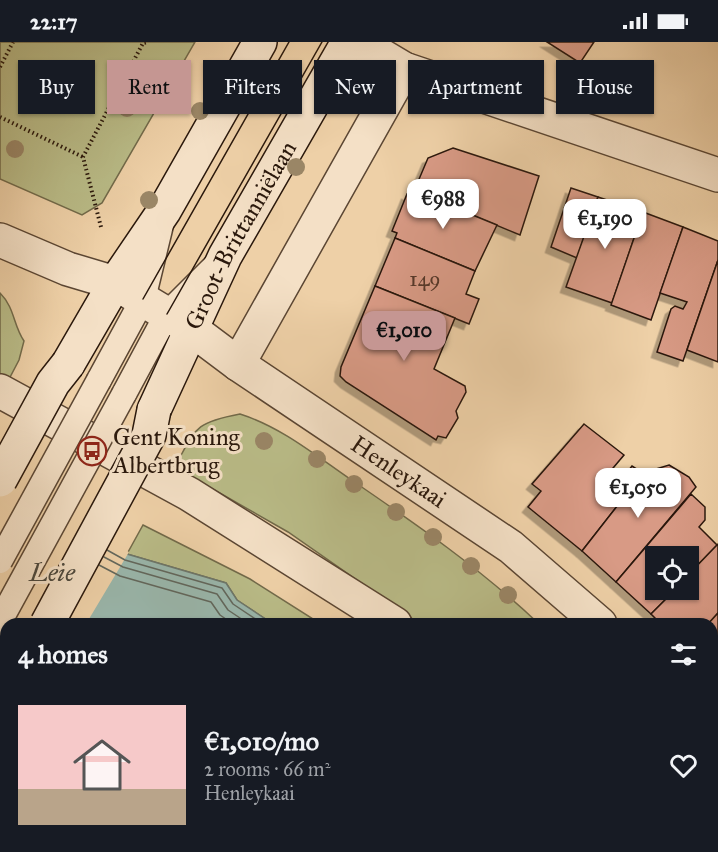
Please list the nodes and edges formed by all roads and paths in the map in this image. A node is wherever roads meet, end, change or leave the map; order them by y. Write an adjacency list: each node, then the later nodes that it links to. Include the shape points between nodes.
1 (13, 42): 6 (path)
2 (144, 42): 9 (path)
3 (260, 42): 11 (street)
4 (348, 42): 14 (street, Groot-Brittanniëlaan, via 225,256)
5 (359, 42): 7 (street)
6 (0, 67)
7 (404, 69): 10 (street); 15 (street)
8 (0, 117): 9 (path)
9 (83, 157): 13 (path)
10 (718, 175)
11 (164, 211): 13 (street); 14 (lane)
12 (0, 240): 13 (street, Groot-Brittanniëlaan, via 68,269)
13 (116, 283): 14 (street, Groot-Brittanniëlaan); 17 (street, bridge, via 53,383)
14 (167, 314): 15 (street, Henleykaai); 18 (lane, bridge, via 99,380); 19 (lane, bridge); 20 (street, bridge, via 149,435)
15 (238, 364): 22 (street, Henleykaai, via 511,547)
16 (0, 391): 21 (street, via 189,494)
17 (0, 480)
18 (0, 561)
19 (2, 618)
20 (50, 618)
21 (385, 618)
22 (593, 618)

